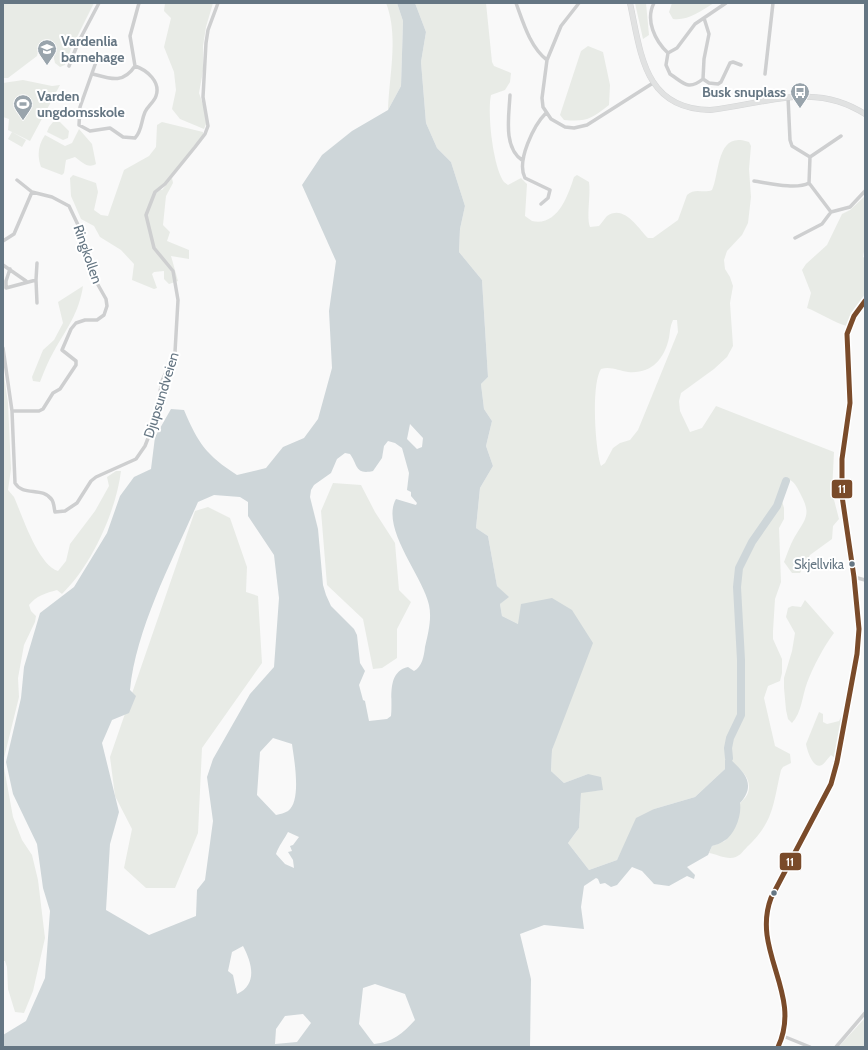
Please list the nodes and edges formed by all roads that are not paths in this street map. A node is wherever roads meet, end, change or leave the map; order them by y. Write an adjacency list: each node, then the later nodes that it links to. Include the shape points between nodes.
1 (100, 3): 14 (street, via 78,43)
2 (139, 3): 15 (street, via 130,36)
3 (218, 3): 45 (street, Djupsundveien, via 206,43 202,97 208,126 195,147 165,184 155,192 146,215 154,248 173,271 178,300 175,352 162,381 154,423 145,446 136,459 91,481 77,503 65,511 55,512 50,497 38,492 28,492 16,486)
4 (516, 3): 12 (street, via 539,53)
5 (579, 3): 12 (street, via 561,26)
6 (630, 3): 20 (main road, via 643,62)
7 (654, 3): 11 (street, via 650,14 651,26)
8 (726, 3): 10 (street)
9 (773, 3): 18 (street)
10 (704, 18): 11 (street, via 689,30 675,50); 19 (street, via 709,34)
11 (668, 53): 19 (street, via 666,65 670,74 690,86 695,86)
12 (547, 60): 23 (street, via 542,98)
13 (96, 62): 17 (street)
14 (69, 66)
15 (135, 66): 17 (street, via 130,74 120,79); 17 (street, via 148,72 157,88 156,98 145,112 140,131 135,138 123,137 110,128 90,131 79,125 80,107)
16 (741, 66): 19 (street, via 730,63 718,84)
17 (93, 74)
18 (765, 74)
19 (703, 79)
20 (652, 83): 22 (main road, via 672,101 697,110 724,109); 23 (street, via 588,125 565,127)
21 (510, 96): 27 (street, via 508,132 516,155)
22 (788, 97): 24 (main road, via 828,98); 26 (street, via 792,146)
23 (546, 113): 27 (street, via 535,127)
24 (865, 114)
25 (841, 136): 26 (street)
26 (810, 157): 30 (street)
27 (522, 160): 33 (street, via 521,167 525,178 550,190 548,198)
28 (17, 180): 32 (street, Ringkollen)
29 (754, 181): 30 (street, via 781,185)
30 (808, 183): 34 (street)
31 (865, 191): 34 (street, via 850,207)
32 (32, 192): 36 (street, via 14,234); 45 (street, Ringkollen, via 52,197 70,206 93,276 106,299 107,306 100,318 80,321 71,329 62,350 76,361 76,365 43,409)
33 (541, 204)
34 (831, 212): 35 (street, via 822,224)
35 (795, 238)
36 (3, 241)
37 (37, 263): 40 (street)
38 (3, 266): 39 (street)
39 (10, 269): 41 (street); 41 (street, via 6,288)
40 (36, 280): 41 (street); 43 (street)
41 (26, 281)
42 (865, 301): 46 (main road, via 850,322 846,340 850,403 841,486)
43 (37, 303)
44 (3, 348): 45 (street)
45 (12, 411)
46 (854, 577): 47 (street); 49 (main road, via 859,624 858,645 834,773 827,793 775,890 766,913 767,938 786,1010)
47 (865, 580)
48 (865, 1013): 52 (street)
49 (783, 1036): 50 (main road); 51 (street)
50 (778, 1047)
51 (810, 1047)
52 (836, 1047)

